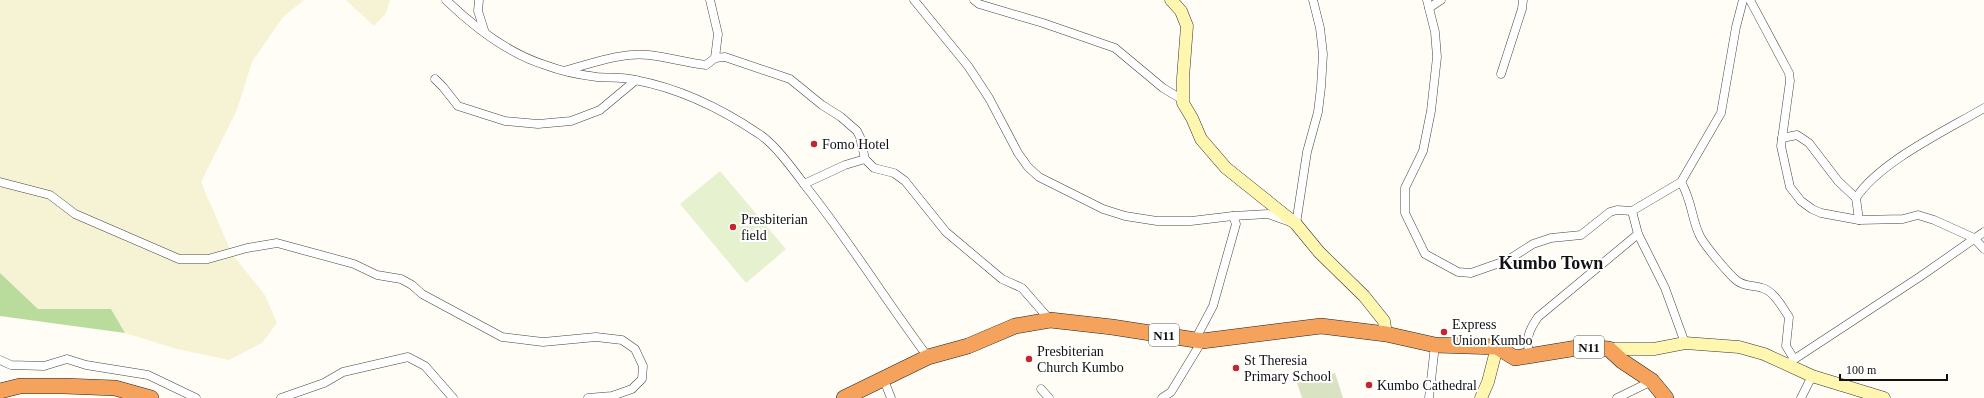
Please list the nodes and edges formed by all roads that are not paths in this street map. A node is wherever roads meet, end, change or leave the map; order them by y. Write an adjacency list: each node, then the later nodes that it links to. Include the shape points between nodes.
1 (446, 0): 13 (street)
2 (479, 0): 13 (street, via 478,11)
3 (710, 0): 14 (street, via 718,34)
4 (914, 0): 28 (street, via 968,66 989,98 1018,153 1039,177 1103,209 1125,216 1157,221 1191,221)
5 (974, 0): 19 (street, via 979,4 1115,48 1163,88)
6 (1171, 0): 19 (street, via 1187,26)
7 (1313, 0): 30 (street, via 1323,54 1321,87 1318,112 1306,152)
8 (1441, 0): 12 (street)
9 (1523, 0): 16 (street)
10 (1743, 0): 24 (street, via 1721,113)
11 (1750, 0): 21 (street, via 1789,73)
12 (1428, 4): 27 (street, via 1435,32 1437,57 1431,111 1423,151 1404,188 1405,213 1425,254 1458,272 1471,273 1508,260 1534,244 1551,238 1581,235 1610,212)
13 (485, 33): 15 (street, via 507,49)
14 (715, 58): 15 (street, via 706,65 648,54 599,61); 22 (street, via 738,60 790,79 856,131 860,137)
15 (565, 71): 18 (street)
16 (1502, 74)
17 (435, 79): 18 (street, via 458,106 505,121 538,124 571,121 600,110)
18 (636, 80): 25 (street, via 665,87 712,107 760,134)
19 (1183, 100): 30 (street, via 1201,139 1213,155)
20 (1984, 108): 26 (street, via 1879,172 1863,186)
21 (1782, 138): 26 (street, via 1797,134 1807,140 1838,181); 29 (street, via 1781,146 1790,187 1795,195 1812,210 1821,214)
22 (864, 159): 25 (street); 35 (street, via 874,168 894,173 905,182 946,232 1002,279 1022,288)
23 (0, 182): 55 (street, via 50,195 76,214 179,259 208,259 277,243 354,264 377,275 401,279 422,294 502,338 542,342 596,337 622,340 635,349 643,366 642,379 632,389 612,396)
24 (1681, 182): 27 (street); 45 (street, via 1688,195 1700,236 1721,263 1736,281 1770,291 1789,317 1786,346)
25 (804, 184): 43 (street)
26 (1856, 198): 29 (street)
27 (1632, 211): 32 (street)
28 (1233, 216): 30 (street, via 1268,214); 37 (street, via 1236,224 1215,299)
29 (1859, 220): 33 (street, via 1918,215)
30 (1296, 224): 36 (street, via 1319,252 1364,296 1384,321)
31 (1984, 232): 33 (street)
32 (1638, 234): 38 (street, via 1665,288); 42 (street, via 1538,317 1527,337)
33 (1974, 238): 34 (street); 45 (street, via 1921,276)
34 (1984, 249)
35 (1050, 320): 37 (highway, N11); 43 (highway, N11, via 1015,326 968,346)
36 (1386, 334): 37 (highway, N11, via 1320,326); 39 (highway, N11)
37 (1198, 341): 59 (street, via 1171,392)
38 (1685, 343): 41 (street, via 1654,349); 45 (street, via 1739,347)
39 (1435, 345): 40 (highway, N11); 60 (street)
40 (1497, 347): 42 (highway, N11, via 1515,358); 61 (street)
41 (1609, 350): 42 (highway, N11, via 1583,347); 48 (highway, N11)
42 (1529, 356)
43 (928, 357): 47 (highway, N11)
44 (0, 360): 52 (street, via 10,365 44,366 67,360 123,370 148,375)
45 (1790, 361): 46 (street)
46 (1812, 376): 64 (street); 65 (street)
47 (884, 380): 56 (highway, N11); 57 (street)
48 (1652, 381): 62 (street); 63 (highway, N11)
49 (1041, 389): 58 (street)
50 (0, 391): 51 (highway, via 20,386 115,388)
51 (151, 398)
52 (196, 398)
53 (281, 398): 54 (street, via 343,372 408,357 425,366)
54 (453, 398)
55 (588, 398)
56 (844, 398)
57 (891, 398)
58 (1049, 398)
59 (1162, 398)
60 (1429, 398)
61 (1481, 398)
62 (1617, 398)
63 (1666, 398)
64 (1801, 398)
65 (1884, 398)

